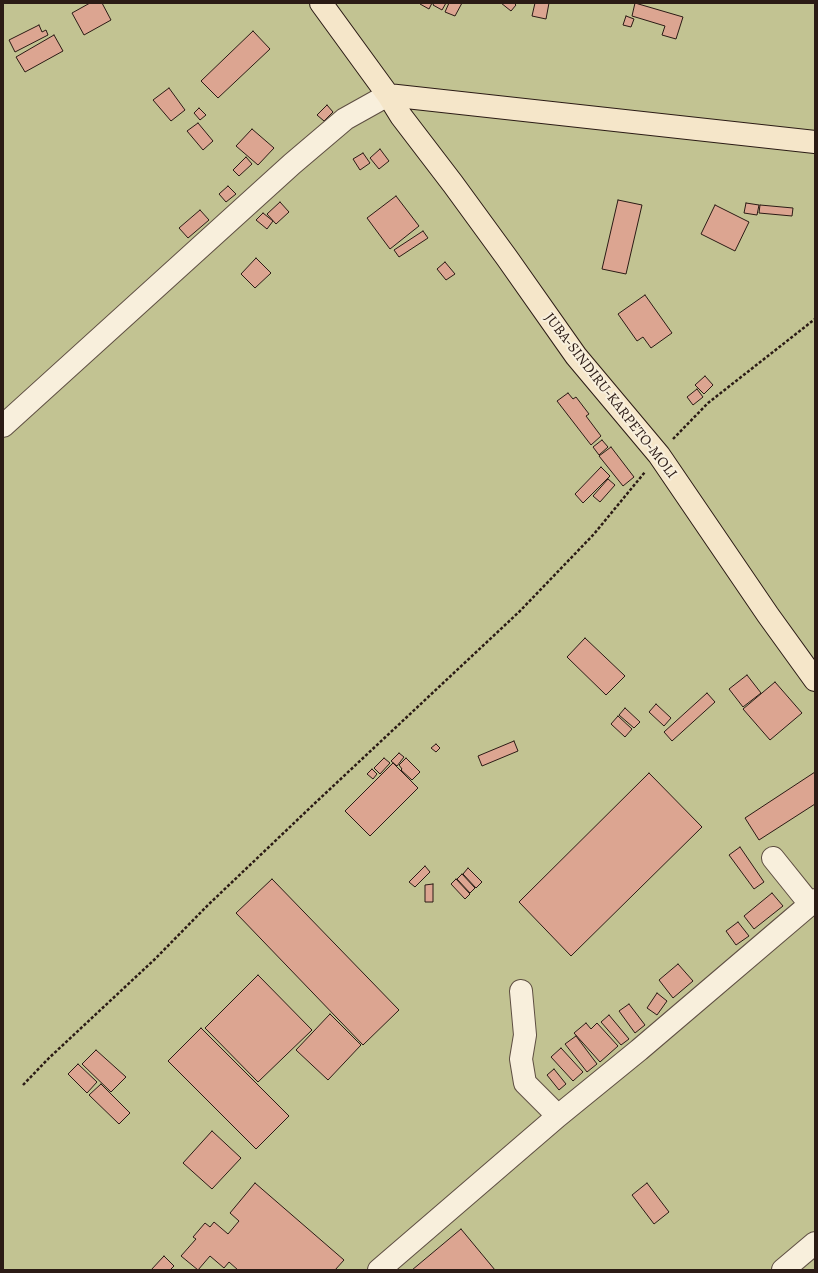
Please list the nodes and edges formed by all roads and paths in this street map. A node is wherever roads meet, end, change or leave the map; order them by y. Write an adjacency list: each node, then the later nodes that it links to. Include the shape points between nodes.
1 (321, 3): 2 (main road, JUBA-SINDIRU-KARPETO-MOLI)
2 (388, 95): 3 (main road); 5 (street, via 345,120 292,164); 6 (main road, JUBA-SINDIRU-KARPETO-MOLI, via 576,356)
3 (815, 142)
4 (815, 319): 6 (path, via 708,403)
5 (3, 426)
6 (659, 455): 7 (main road, JUBA-SINDIRU-KARPETO-MOLI); 11 (path, via 594,534 520,611 213,899)
7 (815, 680)
8 (773, 858): 9 (street)
9 (813, 902): 12 (street)
10 (521, 991): 12 (street, via 525,1035 521,1059 525,1083)
11 (24, 1085)
12 (558, 1116): 14 (street)
13 (815, 1243): 15 (street)
14 (379, 1270)
15 (782, 1270)

